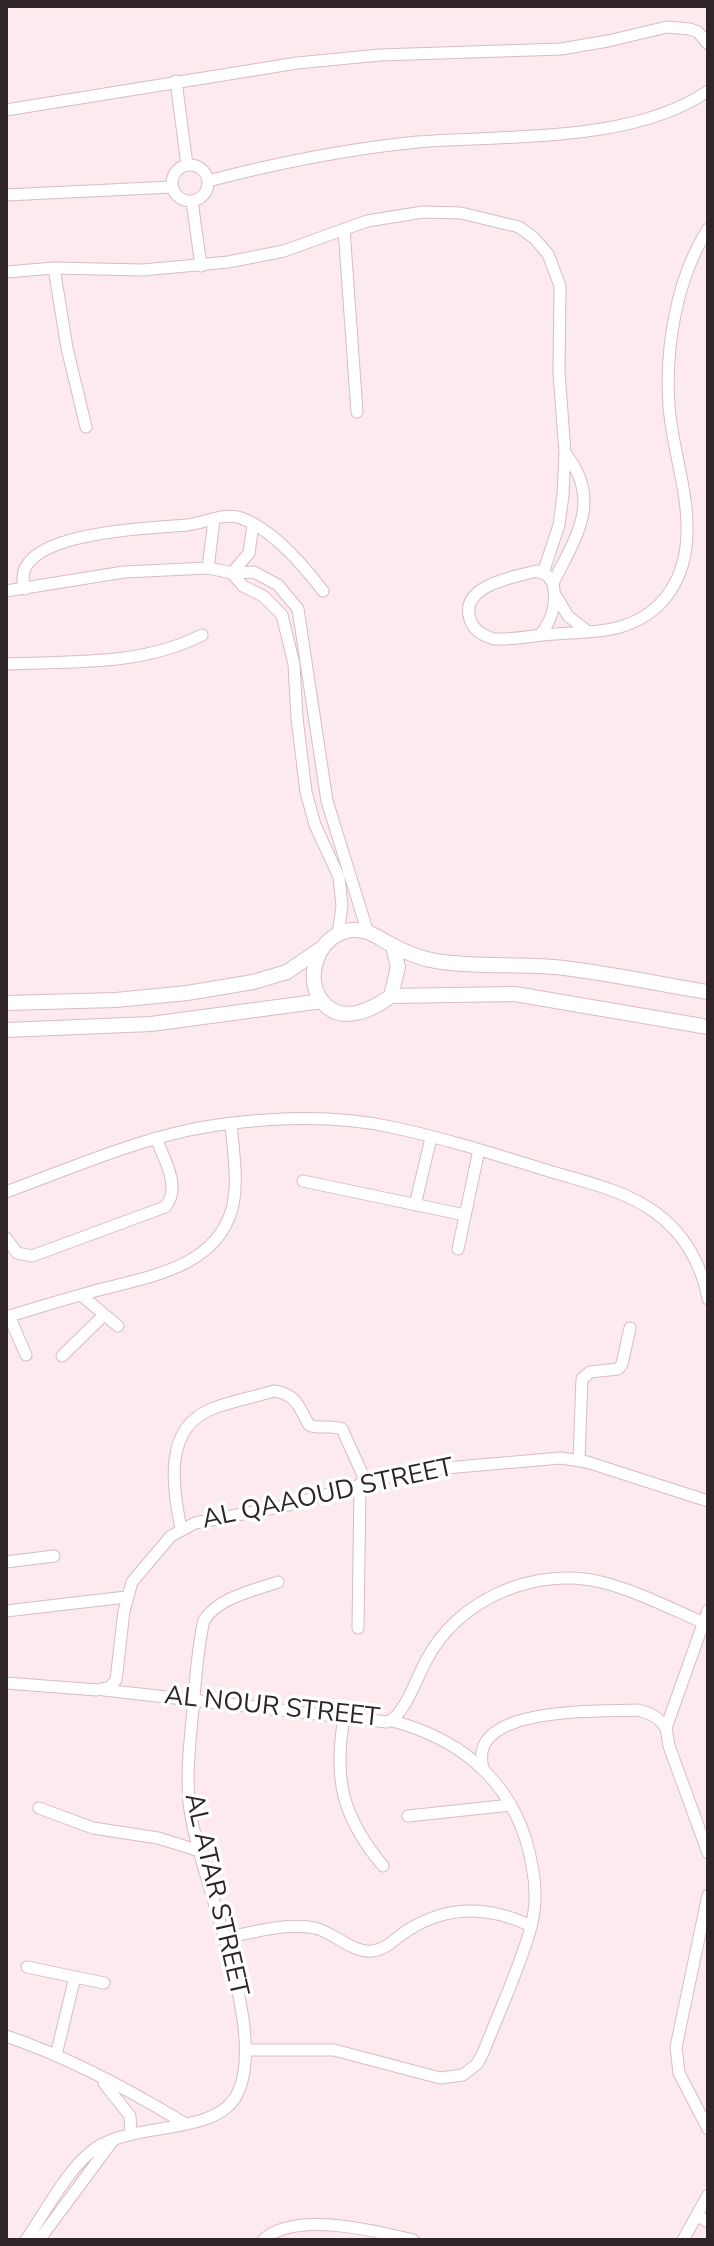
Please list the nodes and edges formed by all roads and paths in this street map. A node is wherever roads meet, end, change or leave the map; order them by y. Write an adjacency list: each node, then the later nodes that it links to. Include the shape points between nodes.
1 (708, 44): 2 (street, via 698,32 674,26 561,49 338,58)
2 (176, 81): 4 (street); 5 (street)
3 (708, 91): 6 (street, via 677,109 627,123 355,150)
4 (6, 110)
5 (187, 165): 6 (street, via 201,169); 7 (street, via 175,173)
6 (208, 181): 9 (street, via 204,194)
7 (172, 187): 8 (street); 9 (street, via 179,198)
8 (6, 195)
9 (192, 201): 12 (street)
10 (344, 229): 12 (street, via 284,251); 15 (street); 17 (street, via 386,216 451,212 510,223 541,245 560,286)
11 (708, 229): 29 (street, via 685,281 669,363 672,428 687,523 683,570 646,615 613,629)
12 (201, 266): 13 (street)
13 (54, 268): 14 (street); 16 (street)
14 (6, 272)
15 (357, 412)
16 (86, 427)
17 (565, 453): 22 (street, via 559,525); 24 (street, via 580,478 585,505)
18 (214, 520): 19 (street, via 232,516); 20 (street); 23 (street, via 119,530 33,555 22,577)
19 (253, 525): 21 (street, via 249,553); 26 (street, via 293,556)
20 (208, 568): 21 (street); 23 (street, via 124,572)
21 (232, 573): 27 (street, via 254,572 278,585); 28 (street)
22 (543, 573): 24 (street); 31 (street, via 488,585 474,598 469,616 489,638)
23 (25, 589): 25 (street)
24 (554, 590): 29 (street, via 568,616); 31 (street, via 552,616)
25 (6, 591)
26 (323, 591)
27 (298, 609): 28 (street); 34 (street)
28 (282, 615): 33 (street, via 294,664)
29 (587, 631): 31 (street)
30 (202, 635): 32 (street, via 132,658)
31 (540, 635)
32 (6, 664)
33 (297, 718): 34 (street); 36 (street, via 306,792 339,877)
34 (313, 719): 35 (street, via 327,801)
35 (367, 930): 36 (street); 37 (street)
36 (338, 934): 38 (street)
37 (393, 946): 39 (street, via 434,961); 42 (street, via 398,967)
38 (319, 949): 43 (street, via 315,976); 44 (street, via 287,972 253,982 128,999)
39 (519, 966): 40 (street); 41 (street)
40 (708, 992)
41 (515, 994): 42 (street); 45 (street)
42 (391, 996): 43 (street, via 353,1014)
43 (322, 1001): 46 (street, via 151,1024)
44 (6, 1003)
45 (708, 1027)
46 (6, 1030)
47 (231, 1123): 48 (street); 49 (street, via 345,1120); 57 (street, via 235,1195 216,1239 168,1272)
48 (156, 1138): 52 (street); 55 (street, via 173,1187 165,1207 32,1256 17,1253)
49 (431, 1138): 50 (street); 53 (street)
50 (479, 1150): 54 (street); 58 (street, via 647,1206 690,1249)
51 (303, 1181): 53 (street)
52 (6, 1192)
53 (415, 1205): 54 (street)
54 (465, 1215): 56 (street)
55 (6, 1238)
56 (458, 1249)
57 (81, 1295): 59 (street); 60 (street)
58 (708, 1299)
59 (104, 1315): 61 (street); 64 (street)
60 (8, 1317): 63 (street)
61 (118, 1326)
62 (630, 1328): 65 (street, via 618,1369 590,1372 582,1379)
63 (26, 1355)
64 (62, 1356)
65 (579, 1459): 66 (street, AL QAAOUD STREET, via 455,1466); 67 (street, AL QAAOUD STREET)
66 (363, 1483): 68 (street, AL QAAOUD STREET); 68 (street, via 342,1429 309,1425 295,1399 274,1391 212,1409 180,1437 173,1469); 76 (street)
67 (708, 1501)
68 (181, 1529): 72 (street, AL QAAOUD STREET, via 161,1546)
69 (54, 1556): 70 (street)
70 (6, 1562)
71 (278, 1582): 79 (street, AL ATAR STREET, via 211,1609 200,1636)
72 (126, 1597): 74 (street); 78 (street, AL QAAOUD STREET, via 116,1680)
73 (708, 1610): 75 (street)
74 (6, 1611)
75 (702, 1622): 81 (street, AL NOUR STREET, via 603,1583 558,1578 514,1586 473,1607 441,1638); 82 (street)
76 (358, 1628)
77 (6, 1683): 78 (street)
78 (104, 1690): 79 (street, AL NOUR STREET)
79 (194, 1700): 80 (street, AL NOUR STREET); 87 (street, AL ATAR STREET, via 188,1778)
80 (344, 1718): 81 (street, AL NOUR STREET); 89 (street, via 339,1782 357,1832)
81 (393, 1721): 83 (street, via 442,1738)
82 (666, 1728): 83 (street, via 649,1712 637,1710 530,1718 488,1736 480,1758); 88 (street)
83 (483, 1769): 84 (street)
84 (511, 1805): 86 (street); 91 (street, via 530,1851 535,1901)
85 (39, 1808): 87 (street, via 93,1828)
86 (408, 1816)
87 (200, 1851): 92 (street, AL ATAR STREET)
88 (708, 1853)
89 (383, 1866)
90 (708, 1895): 101 (street, via 676,2047 679,2073)
91 (531, 1926): 92 (street, via 495,1912 458,1911 421,1922 369,1952 302,1926); 97 (street, via 483,2053 463,2075 428,2076 334,2050)
92 (224, 1938): 97 (street, AL ATAR STREET)
93 (27, 1967): 94 (street)
94 (75, 1977): 95 (street); 98 (street)
95 (104, 1983)
96 (6, 2036): 98 (street)
97 (246, 2050): 100 (street, AL ATAR STREET, via 242,2079 227,2108 211,2119)
98 (56, 2055): 99 (street)
99 (98, 2077): 100 (street); 102 (street, via 130,2116)
100 (184, 2123): 102 (street)
101 (708, 2129)
102 (131, 2134): 103 (street)
103 (114, 2139): 107 (street); 108 (street, via 79,2164)
104 (708, 2195): 105 (street)
105 (702, 2218): 112 (street)
106 (354, 2226): 109 (street, via 286,2229); 110 (street); 111 (street)
107 (44, 2238)
108 (26, 2240)
109 (263, 2240)
110 (346, 2240)
111 (413, 2240)
112 (683, 2240)

